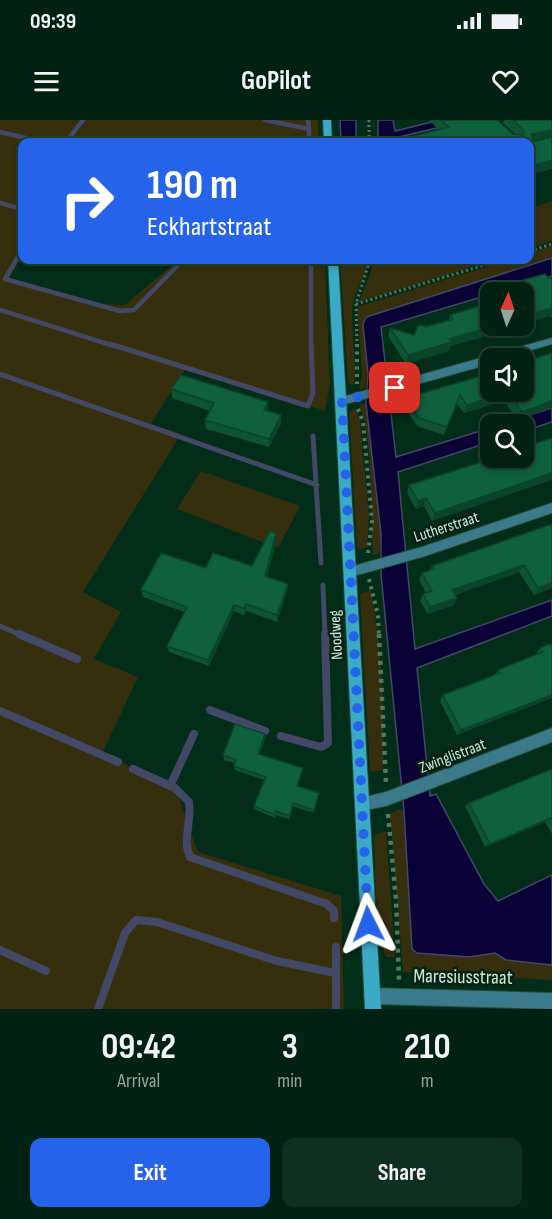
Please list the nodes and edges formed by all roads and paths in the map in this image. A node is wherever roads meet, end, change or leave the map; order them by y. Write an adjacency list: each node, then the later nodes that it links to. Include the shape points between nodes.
1 (327, 120): 3 (main road)
2 (369, 120): 4 (path)
3 (327, 138)
4 (369, 138)
5 (552, 244): 6 (path)
6 (534, 250)
7 (333, 264): 14 (main road, Noodweg)
8 (370, 264): 10 (path, via 368,278)
9 (488, 264): 10 (path)
10 (356, 304): 14 (path, via 359,370)
11 (552, 341): 12 (street)
12 (529, 348)
13 (480, 363): 14 (street)
14 (348, 399): 16 (path, via 363,422 372,521); 17 (main road, Noodweg)
15 (552, 508): 16 (street, Lutherstraat)
16 (368, 566): 17 (street, Lutherstraat); 19 (path, via 378,615)
17 (350, 572): 20 (main road, Noodweg)
18 (552, 735): 19 (street, Zwinglistraat)
19 (386, 799): 20 (street, Zwinglistraat); 21 (path, via 396,900)
20 (362, 804): 23 (main road, Noodweg)
21 (399, 996): 23 (street, Maresiusstraat); 24 (street, Maresiusstraat)
22 (552, 1001): 24 (street, Maresiusstraat)
23 (373, 1002)
24 (531, 1004)

